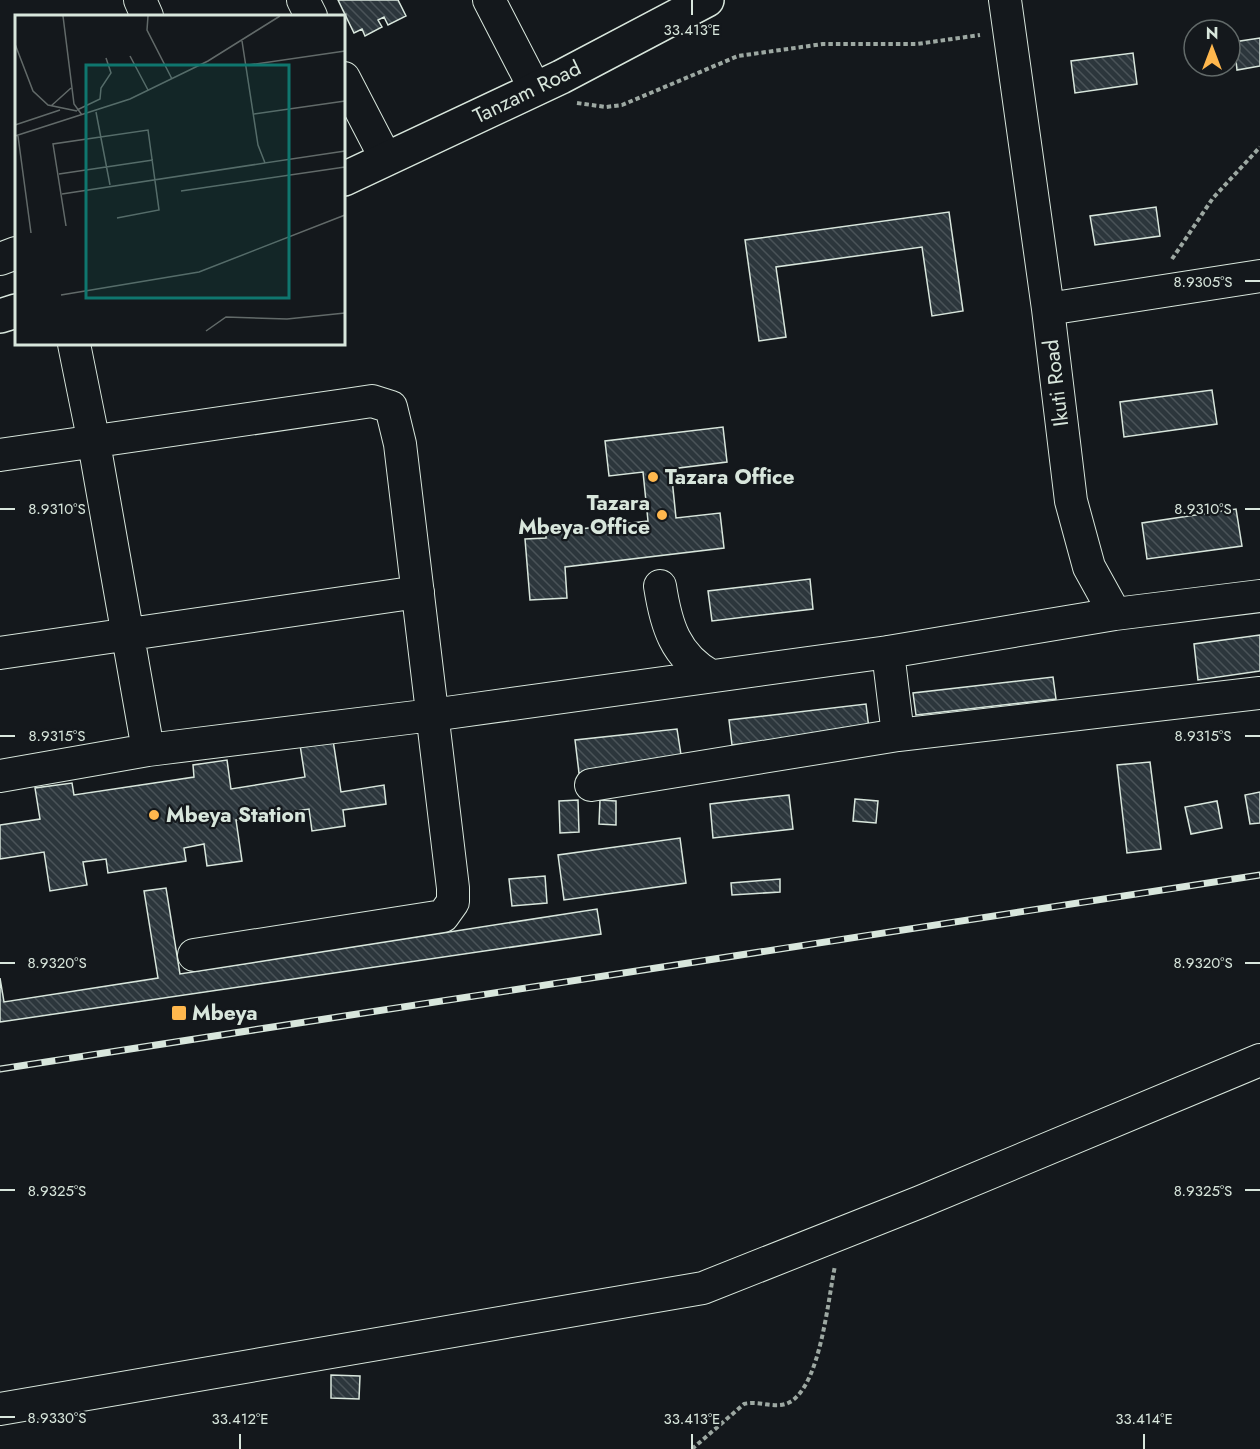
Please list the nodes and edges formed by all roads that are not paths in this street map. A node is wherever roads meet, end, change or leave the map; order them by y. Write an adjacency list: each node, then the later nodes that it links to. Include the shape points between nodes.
1 (140, 0): 6 (street)
2 (303, 0): 7 (street)
3 (489, 0): 9 (street)
4 (707, 0): 9 (highway, Tanzam Road)
5 (1012, 8): 15 (street, Ikuti Road)
6 (147, 15)
7 (310, 15)
8 (345, 80): 10 (street)
9 (538, 87): 10 (highway, Tanzam Road)
10 (386, 159): 11 (highway, Tanzam Road)
11 (345, 179)
12 (15, 253): 13 (street)
13 (0, 259)
14 (1260, 276): 15 (street)
15 (1048, 309): 24 (street, Ikuti Road, via 1071,501 1089,567)
16 (15, 310): 17 (highway)
17 (0, 316)
18 (74, 345): 19 (street)
19 (94, 443): 20 (street); 22 (street, via 372,401 390,407 400,444); 25 (street)
20 (0, 455)
21 (660, 586): 28 (street, via 663,608 679,648 688,661)
22 (418, 592): 25 (street); 30 (street)
23 (1260, 596): 24 (street)
24 (1115, 614): 26 (street)
25 (128, 634): 27 (street); 32 (street)
26 (888, 652): 28 (street); 31 (street)
27 (0, 653)
28 (711, 676): 30 (street)
29 (1260, 693): 31 (street)
30 (432, 715): 32 (street); 35 (street, via 453,888 453,902 443,916)
31 (898, 735): 34 (street)
32 (148, 750): 33 (street)
33 (0, 776)
34 (591, 785)
35 (194, 955)
36 (1260, 1060): 37 (street, via 703,1288)
37 (0, 1409)

